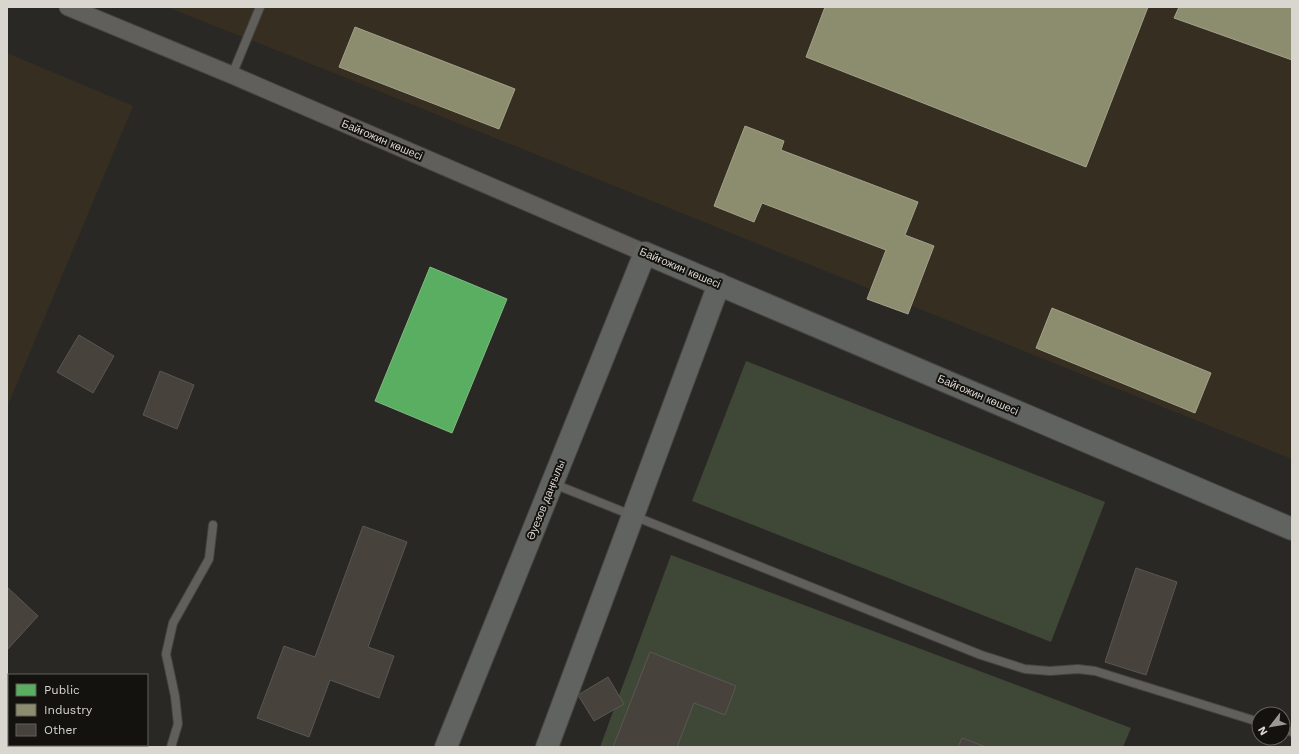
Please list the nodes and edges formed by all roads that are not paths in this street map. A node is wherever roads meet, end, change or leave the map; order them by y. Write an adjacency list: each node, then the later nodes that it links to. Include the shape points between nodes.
1 (68, 7): 3 (street, Байғожин көшесі)
2 (260, 7): 3 (lane)
3 (232, 75): 4 (street, Байғожин көшесі)
4 (646, 253): 5 (main road, Байғожин көшесі); 6 (main road, Әуезов даңғылы)
5 (719, 284): 7 (main road); 9 (main road, Байғожин көшесі)
6 (553, 484): 7 (lane); 12 (main road, Әуезов даңғылы)
7 (633, 516): 10 (lane, via 981,656 1025,669 1095,671); 13 (main road)
8 (213, 525): 11 (lane, via 209,559 173,624 166,654 178,724)
9 (1292, 529)
10 (1251, 720)
11 (171, 747)
12 (446, 747)
13 (547, 747)

